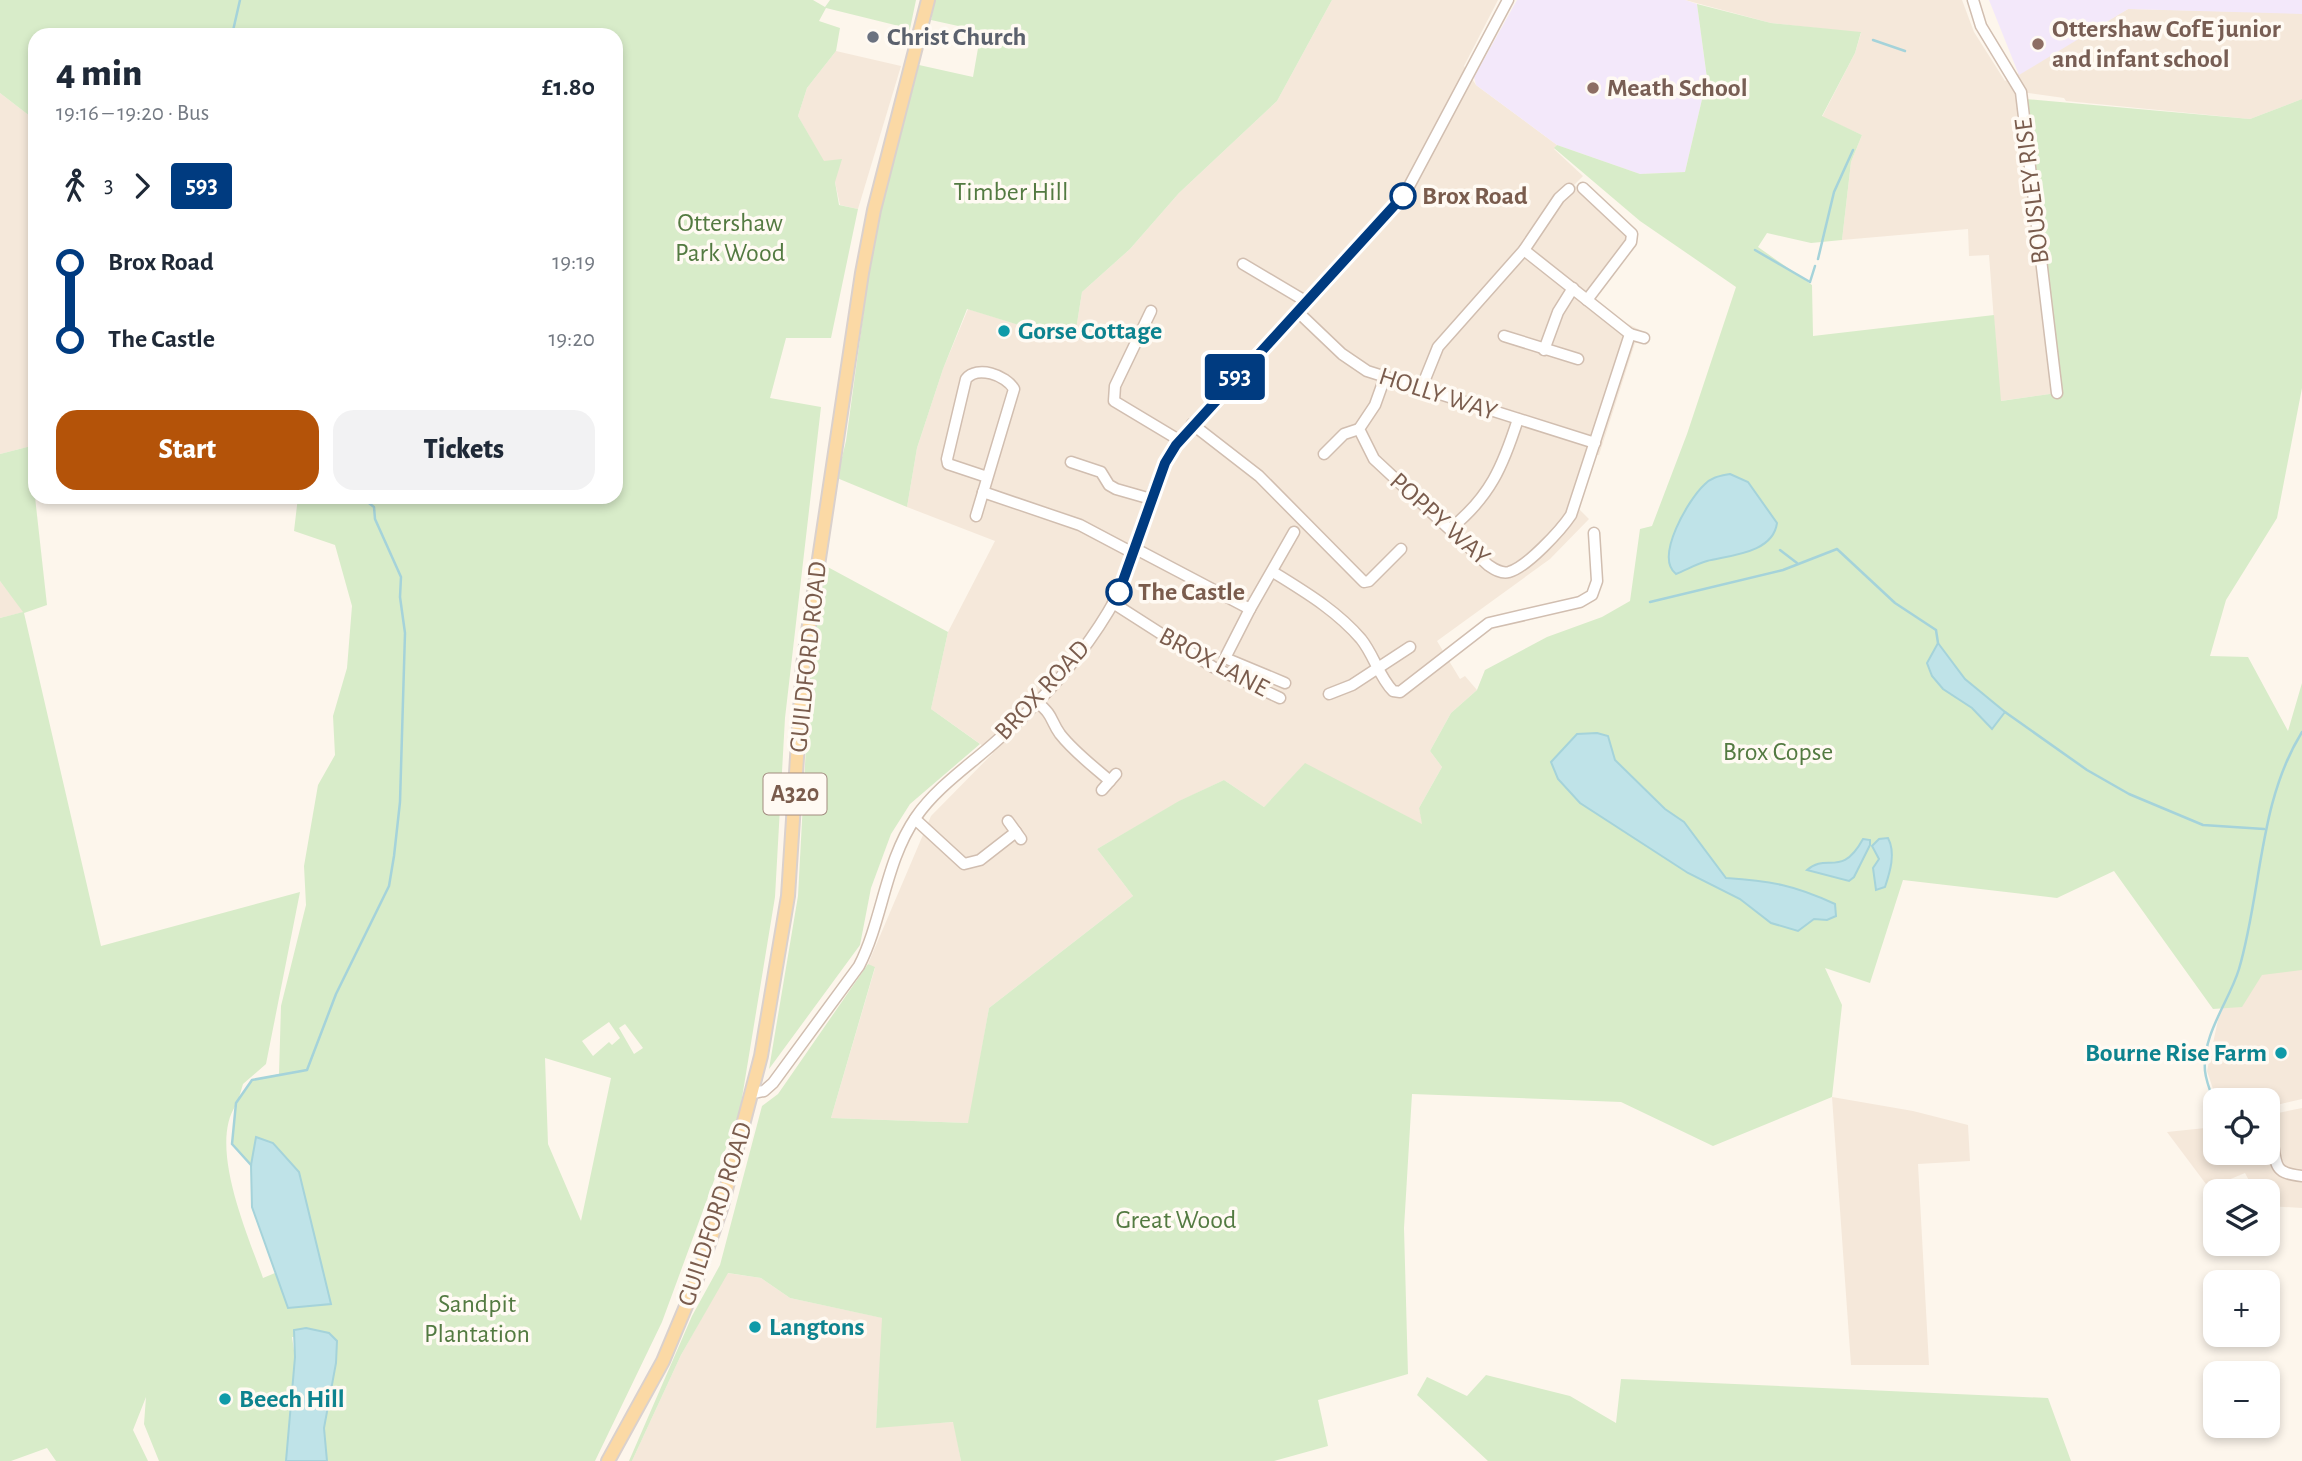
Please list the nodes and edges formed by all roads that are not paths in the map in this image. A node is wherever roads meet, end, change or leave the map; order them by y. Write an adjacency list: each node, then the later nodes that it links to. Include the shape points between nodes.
1 (928, 0): 49 (main road, GUILDFORD ROAD / A320, via 862,273 803,665 788,895)
2 (1508, 0): 10 (street, BROX ROAD, via 1407,190)
3 (1973, 0): 20 (street, BOUSLEY RISE, via 1981,26 2021,92)
4 (1569, 188): 6 (street)
5 (1583, 188): 9 (street, via 1632,234 1631,242)
6 (1524, 250): 8 (street); 19 (street, via 1438,347)
7 (1244, 267): 10 (street)
8 (1573, 288): 9 (street); 16 (street)
9 (1587, 300): 13 (street)
10 (1307, 303): 12 (street, BROX ROAD)
11 (1151, 311): 24 (street, via 1115,386 1114,401)
12 (1298, 313): 18 (street, HOLLY WAY, via 1351,361); 22 (street, BROX ROAD)
13 (1630, 334): 15 (street); 25 (street)
14 (1504, 336): 16 (street)
15 (1644, 338)
16 (1544, 350): 17 (street)
17 (1578, 359)
18 (1385, 377): 19 (street, HOLLY WAY); 23 (street, via 1375,405)
19 (1421, 389): 21 (street, HOLLY WAY)
20 (2057, 393)
21 (1518, 419): 25 (street, HOLLY WAY); 32 (street, via 1503,466)
22 (1192, 424): 24 (street, BROX ROAD); 35 (street, via 1259,476 1364,582)
23 (1359, 429): 26 (street, via 1350,430); 32 (street, POPPY WAY, via 1374,459)
24 (1179, 440): 30 (street, BROX ROAD)
25 (1595, 443): 32 (street, POPPY WAY, via 1571,515 1561,530 1510,572 1488,565)
26 (1324, 454)
27 (1071, 462): 30 (street, via 1101,472 1116,489)
28 (987, 477): 28 (street, via 1014,389 1003,378 979,371 966,379 947,459 957,469); 29 (street)
29 (983, 492): 31 (street); 36 (street, via 1080,525)
30 (1151, 499): 36 (street, BROX ROAD)
31 (976, 516)
32 (1450, 530)
33 (1294, 532): 37 (street)
34 (1594, 533): 41 (street, via 1597,581 1587,599 1489,623 1400,692 1387,685)
35 (1401, 548)
36 (1134, 551): 38 (street, BROX ROAD); 39 (street)
37 (1273, 572): 39 (street); 41 (street, via 1330,607)
38 (1113, 603): 44 (street, BROX LANE, via 1213,667); 45 (street, BROX ROAD, via 1085,648)
39 (1251, 609): 42 (street, via 1225,658)
40 (1410, 647): 41 (street)
41 (1379, 667): 43 (street)
42 (1285, 683)
43 (1329, 694)
44 (1280, 698)
45 (1037, 702): 46 (street, via 1050,713 1060,733 1113,778); 47 (street, BROX ROAD, via 929,800)
46 (1102, 790)
47 (915, 819): 48 (street, via 964,864 980,860 1018,836); 49 (street, BROX ROAD, via 897,853 859,966 779,1076 764,1091)
48 (1008, 821)
49 (753, 1093): 52 (main road, GUILDFORD ROAD / A320, via 687,1307)
50 (2277, 1165): 51 (street, via 2283,1174)
51 (2302, 1176)
52 (608, 1461)

